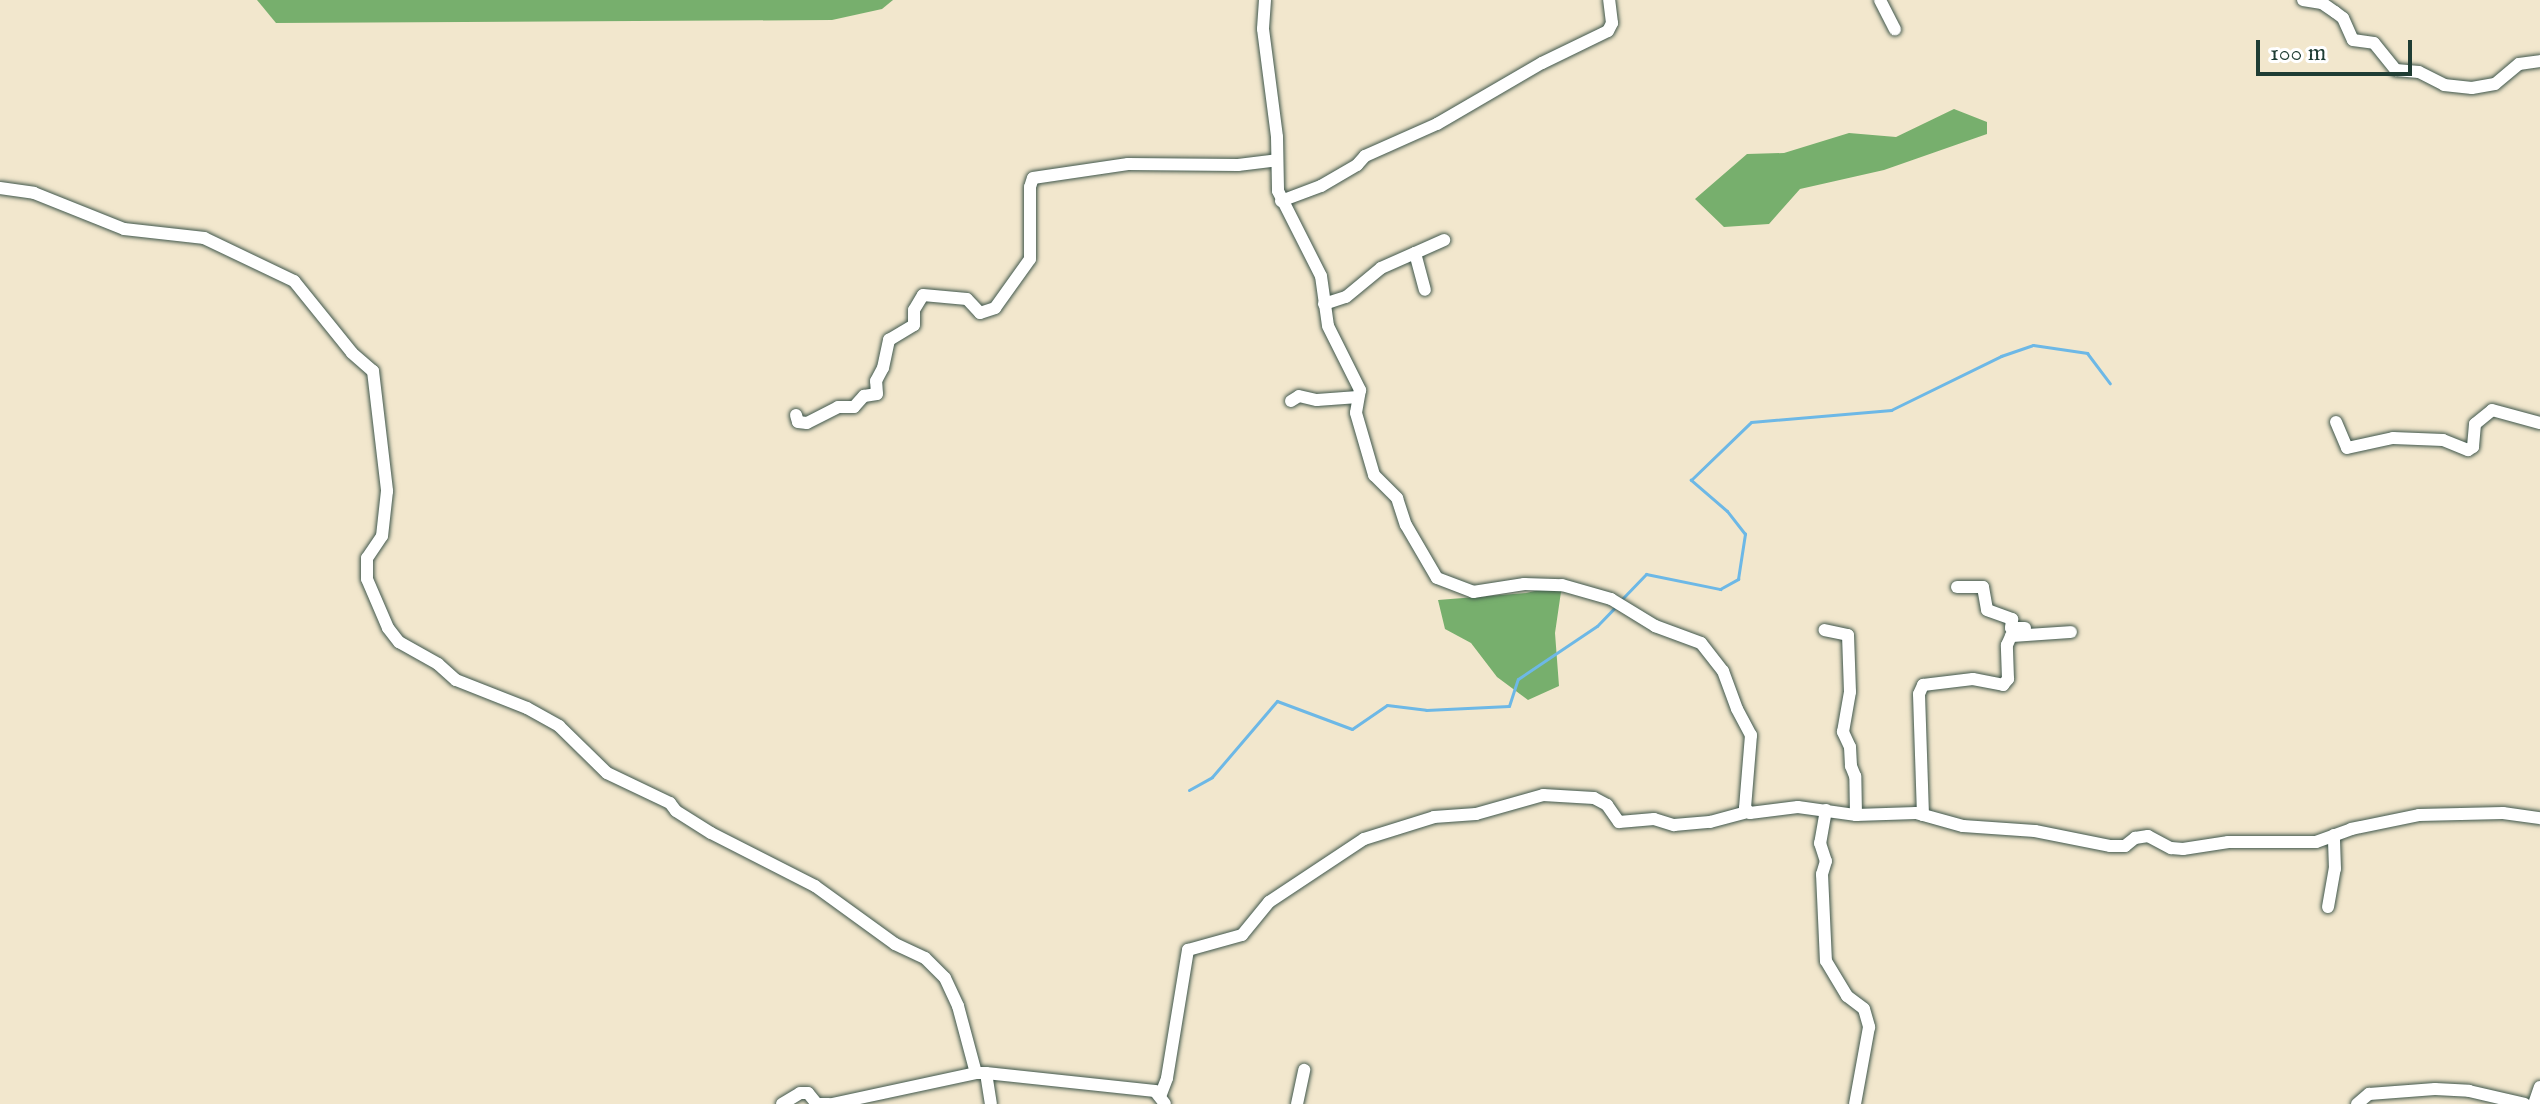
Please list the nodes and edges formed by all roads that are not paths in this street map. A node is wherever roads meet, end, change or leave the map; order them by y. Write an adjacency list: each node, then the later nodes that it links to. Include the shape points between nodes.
1 (1265, 0): 7 (street, via 1263,29)
2 (1609, 0): 9 (street, via 1608,31 1437,124 1365,156 1321,186)
3 (1880, 0): 5 (street)
4 (2303, 0): 6 (street, via 2322,3 2343,18 2353,40 2374,43 2396,70 2419,72 2444,85 2495,84 2519,64)
5 (1895, 29)
6 (2540, 61)
7 (1277, 160): 9 (street); 16 (street, via 1128,164 1033,178 1030,259 995,308 980,313 967,299 923,295 914,310 914,325 889,340 877,394 807,423 798,422)
8 (0, 188): 29 (street, via 34,193 124,229 204,238 294,281 373,371 387,491 382,536 367,558 367,579 380,615 399,642 469,688 490,692 559,726 607,773 815,886 895,944 925,958 945,978)
9 (1281, 201): 13 (street, via 1321,276)
10 (1444, 240): 11 (street)
11 (1415, 253): 12 (street); 13 (street, via 1381,268 1346,297)
12 (1425, 290)
13 (1324, 304): 14 (street, via 1328,326 1360,390)
14 (1358, 397): 15 (street, via 1299,396); 22 (street, via 1356,413 1374,475 1397,498 1406,525 1440,581 1473,592 1562,585 1611,599 1707,649 1723,671 1751,735)
15 (1291, 401)
16 (796, 415)
17 (2336, 422): 18 (street, via 2347,448 2393,438 2443,440 2468,450 2473,447 2475,424 2492,410)
18 (2540, 423)
19 (1957, 587): 24 (street, via 1983,587 1987,610 2012,619 2011,628 2071,626 2071,632 2011,636 2008,682 2003,685 1973,679 1923,685)
20 (1825, 630): 23 (street, via 1848,635 1850,692 1843,732 1855,776)
21 (1826, 810): 22 (street); 23 (street); 36 (street, via 1820,843 1826,861 1826,961 1847,996 1864,1009 1869,1027)
22 (1747, 812): 31 (street, via 1674,825 1654,819 1619,822 1594,798 1543,795 1476,814 1434,817 1364,839 1269,902 1242,935 1188,950)
23 (1856, 815): 24 (street)
24 (1923, 815): 26 (street, via 1963,826 2035,831 2110,846 2125,846 2143,836 2183,849 2228,842 2306,843)
25 (2540, 818): 26 (street, via 2503,813 2419,815)
26 (2334, 835): 27 (street)
27 (2328, 907)
28 (1304, 1070): 35 (street)
29 (981, 1073): 31 (street, via 1029,1075); 33 (street); 34 (street)
30 (2540, 1087): 39 (street)
31 (1163, 1099)
32 (782, 1104): 33 (street, via 800,1093 808,1093 817,1104)
33 (831, 1104)
34 (991, 1104)
35 (1297, 1104)
36 (1855, 1104)
37 (2357, 1104): 38 (street, via 2369,1094 2435,1089)
38 (2525, 1104)
39 (2534, 1104)

